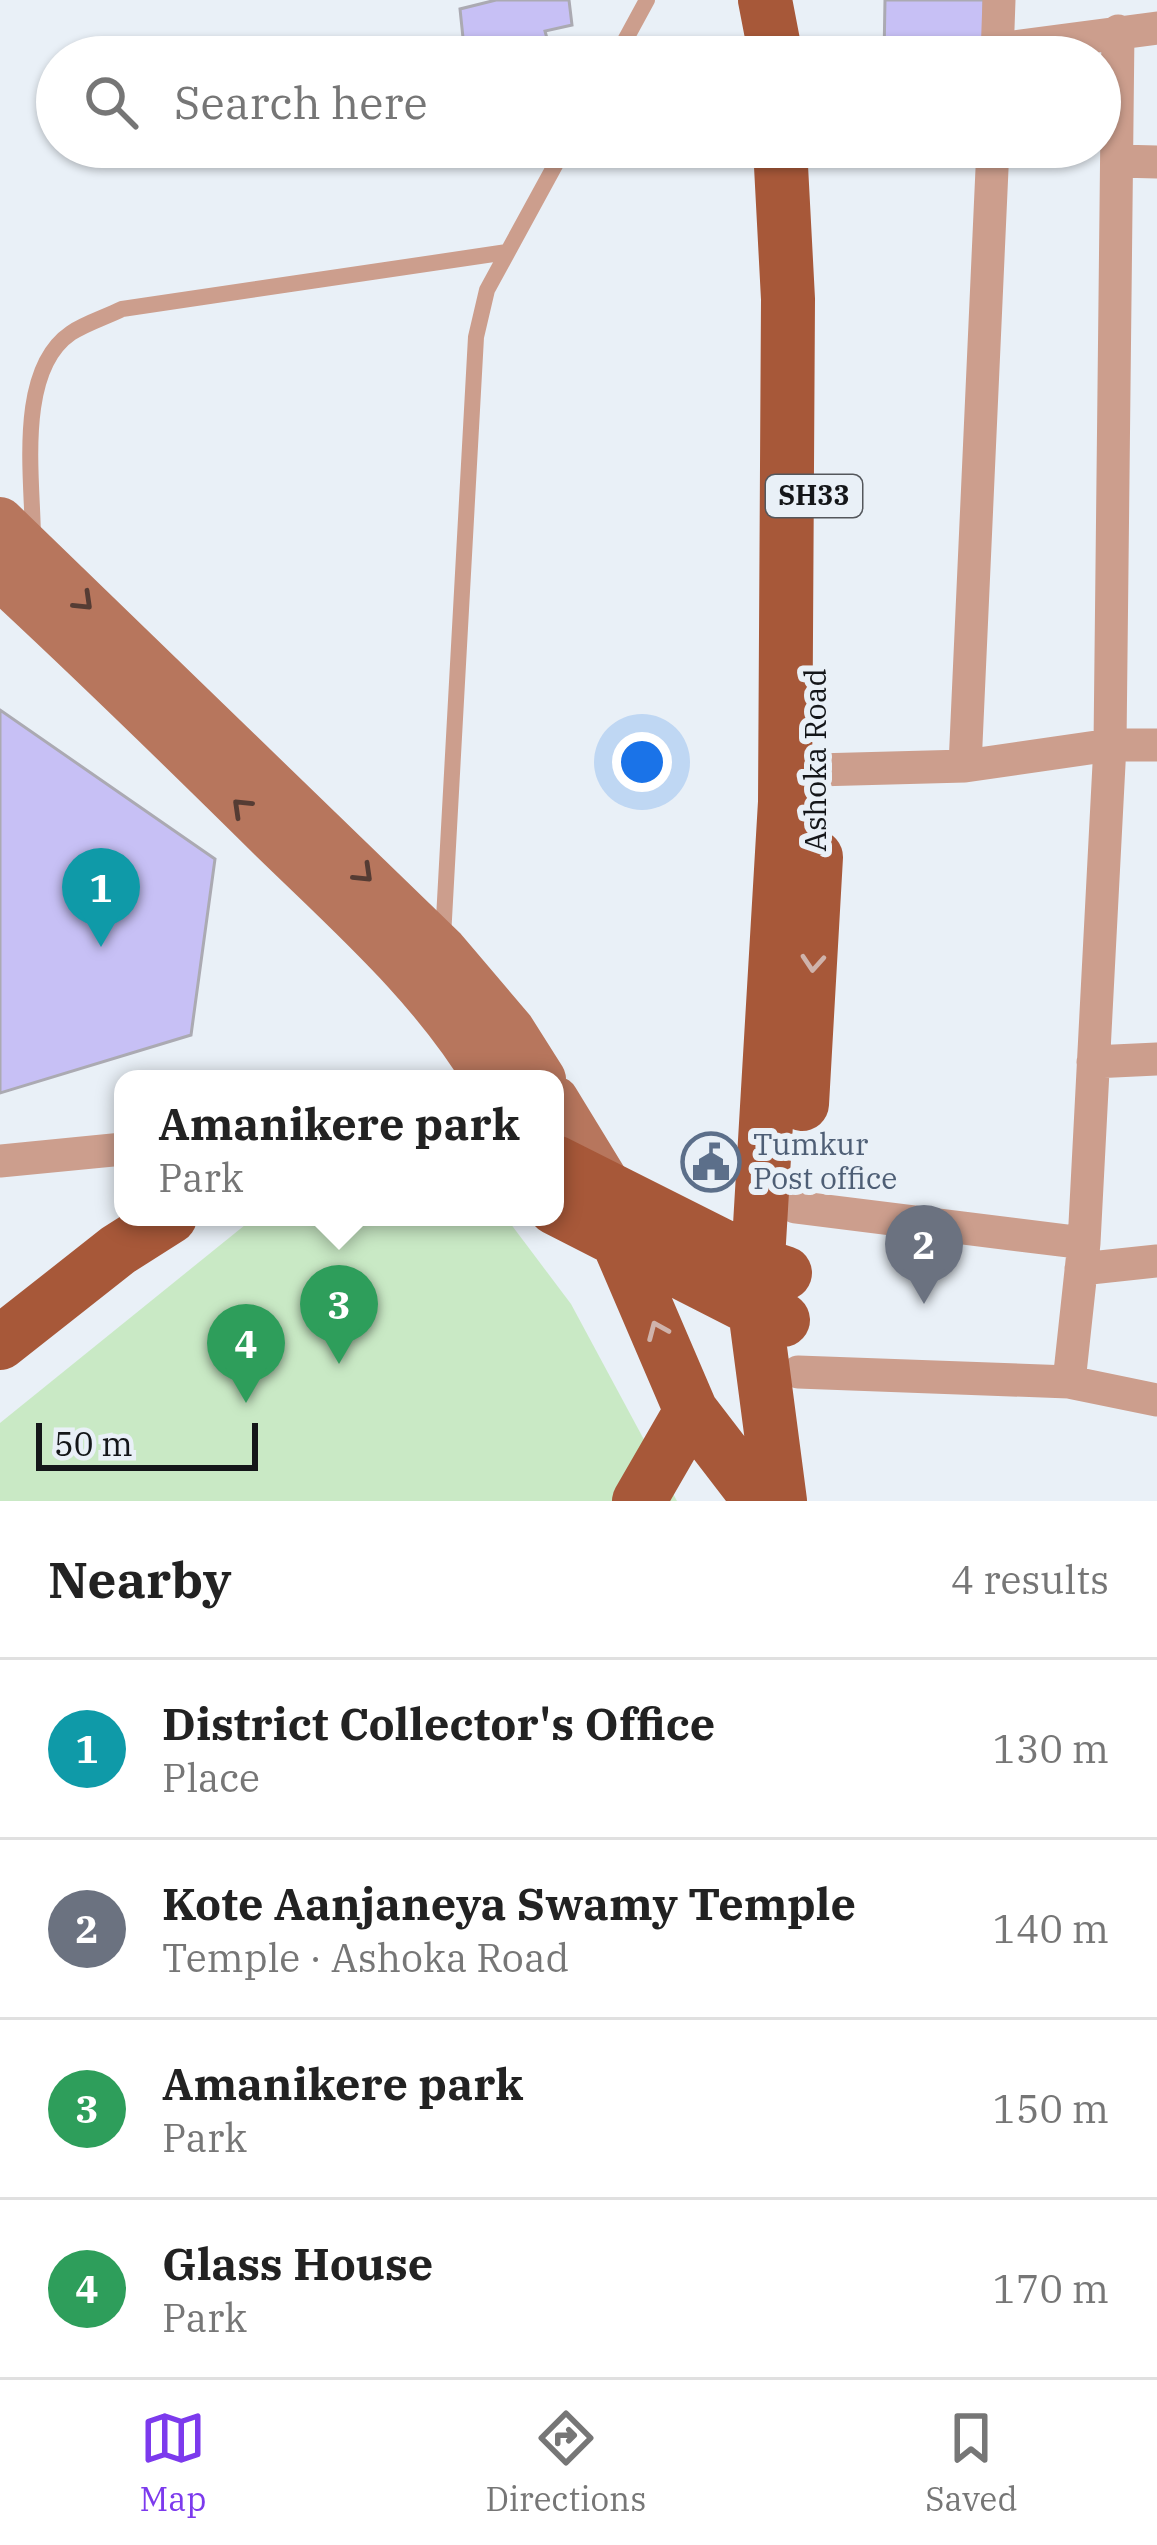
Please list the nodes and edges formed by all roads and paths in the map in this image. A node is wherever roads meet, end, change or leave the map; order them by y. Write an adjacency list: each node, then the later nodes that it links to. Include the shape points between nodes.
1 (647, 0): 7 (lane)
2 (765, 0): 8 (main road)
3 (800, 0): 9 (main road)
4 (998, 0): 10 (street)
5 (1157, 28): 6 (street)
6 (1118, 31): 11 (street); 12 (street)
7 (627, 36)
8 (772, 36)
9 (806, 36)
10 (997, 36)
11 (1090, 36)
12 (1118, 36)
13 (1121, 161): 14 (street)
14 (1157, 162)
15 (554, 168): 20 (lane)
16 (781, 168): 41 (main road, Ashoka Road / SH33, via 788,299)
17 (811, 168): 25 (main road, Ashoka Road / SH33)
18 (992, 168): 24 (street)
19 (1118, 168): 22 (street)
20 (507, 252): 21 (lane, via 122,309 69,334 46,361 32,398); 26 (lane, via 476,337)
21 (11, 550): 26 (main road, one-way to 26); 29 (main road, one-way to 21, via 459,1030 344,908 86,654)
22 (1110, 745): 23 (street); 24 (street); 28 (street)
23 (1157, 745)
24 (965, 766): 25 (street)
25 (816, 770): 34 (main road, Ashoka Road / SH33, one-way to 34)
26 (443, 950): 30 (main road)
27 (1157, 1058): 28 (street)
28 (1094, 1062): 38 (street)
29 (483, 1070)
30 (536, 1070)
31 (114, 1150): 32 (street)
32 (0, 1161)
33 (568, 1193): 37 (main road); 41 (main road)
34 (795, 1208): 38 (street); 41 (main road, Ashoka Road / SH33)
35 (114, 1224): 40 (main road)
36 (156, 1226): 42 (main road)
37 (619, 1243): 41 (main road); 45 (main road, one-way to 37)
38 (1083, 1256): 39 (street); 43 (street)
39 (1157, 1261)
40 (0, 1306)
41 (779, 1309): 43 (street); 47 (main road, SH33); 48 (main road, SH33)
42 (0, 1343)
43 (1069, 1382): 44 (street)
44 (1157, 1400)
45 (665, 1456): 46 (main road)
46 (760, 1501)
47 (780, 1501)
48 (816, 1501)

